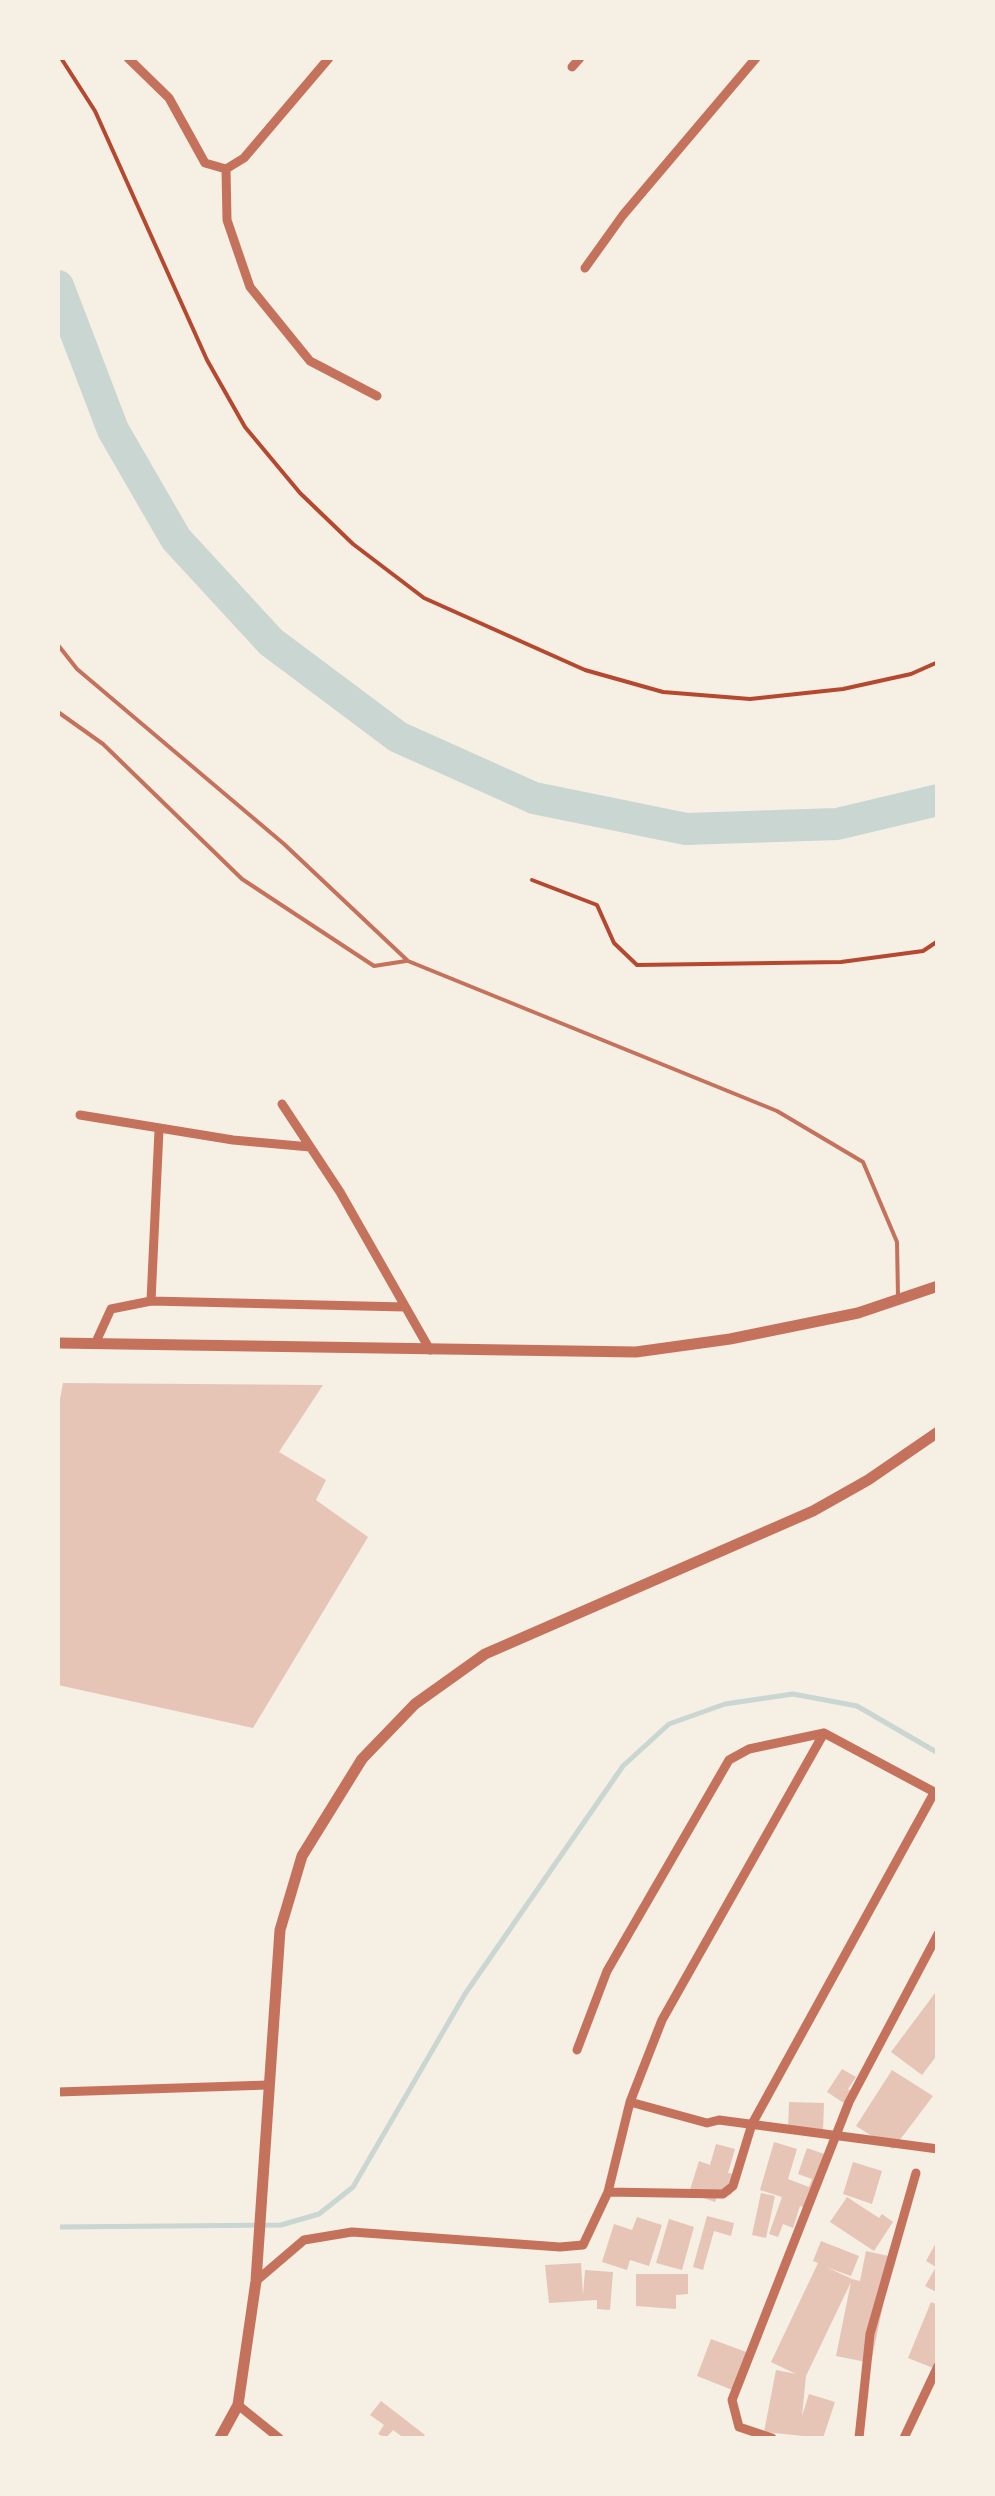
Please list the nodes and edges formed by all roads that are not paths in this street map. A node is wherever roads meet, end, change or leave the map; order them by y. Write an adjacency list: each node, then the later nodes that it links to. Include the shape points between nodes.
1 (128, 58): 6 (street, via 169,98 205,163)
2 (330, 58): 6 (street, via 244,158)
3 (580, 58): 5 (street)
4 (756, 58): 7 (street)
5 (572, 67)
6 (226, 170): 8 (street, via 227,220 250,288 310,362)
7 (585, 268)
8 (376, 396)
9 (58, 645): 11 (lane, via 78,670 284,844)
10 (58, 712): 11 (lane, via 103,744 242,879 374,966)
11 (408, 961): 18 (lane, via 777,1111 862,1162 896,1242)
12 (282, 1104): 15 (street)
13 (80, 1114): 14 (street)
14 (159, 1130): 15 (street); 17 (street)
15 (310, 1147): 19 (street)
16 (938, 1286): 18 (street)
17 (151, 1301): 19 (street); 21 (street, via 111,1309)
18 (898, 1301): 22 (street, via 730,1339 636,1352)
19 (405, 1306): 22 (street)
20 (58, 1344): 21 (street)
21 (94, 1344): 22 (street)
22 (432, 1352)
23 (938, 1432): 28 (street, via 813,1511 485,1654 389,1728 334,1798 289,1890)
24 (824, 1734): 25 (street); 27 (street, via 729,1760 608,1971); 30 (street, via 662,2020)
25 (936, 1793): 31 (street)
26 (938, 1934): 32 (street, via 849,2102)
27 (577, 2050)
28 (268, 2085): 29 (street); 36 (street)
29 (58, 2092)
30 (630, 2102): 31 (street, via 707,2123); 35 (street)
31 (752, 2124): 32 (street); 35 (street, via 733,2186 723,2194)
32 (839, 2136): 33 (street); 41 (street, via 732,2400 739,2427)
33 (938, 2149)
34 (916, 2173): 42 (street, via 870,2334)
35 (608, 2192): 36 (street, via 583,2244 352,2232 304,2240)
36 (256, 2282): 38 (street)
37 (938, 2366): 43 (street)
38 (238, 2404): 39 (street); 40 (street)
39 (220, 2438)
40 (279, 2438)
41 (772, 2438)
42 (859, 2438)
43 (904, 2438)

